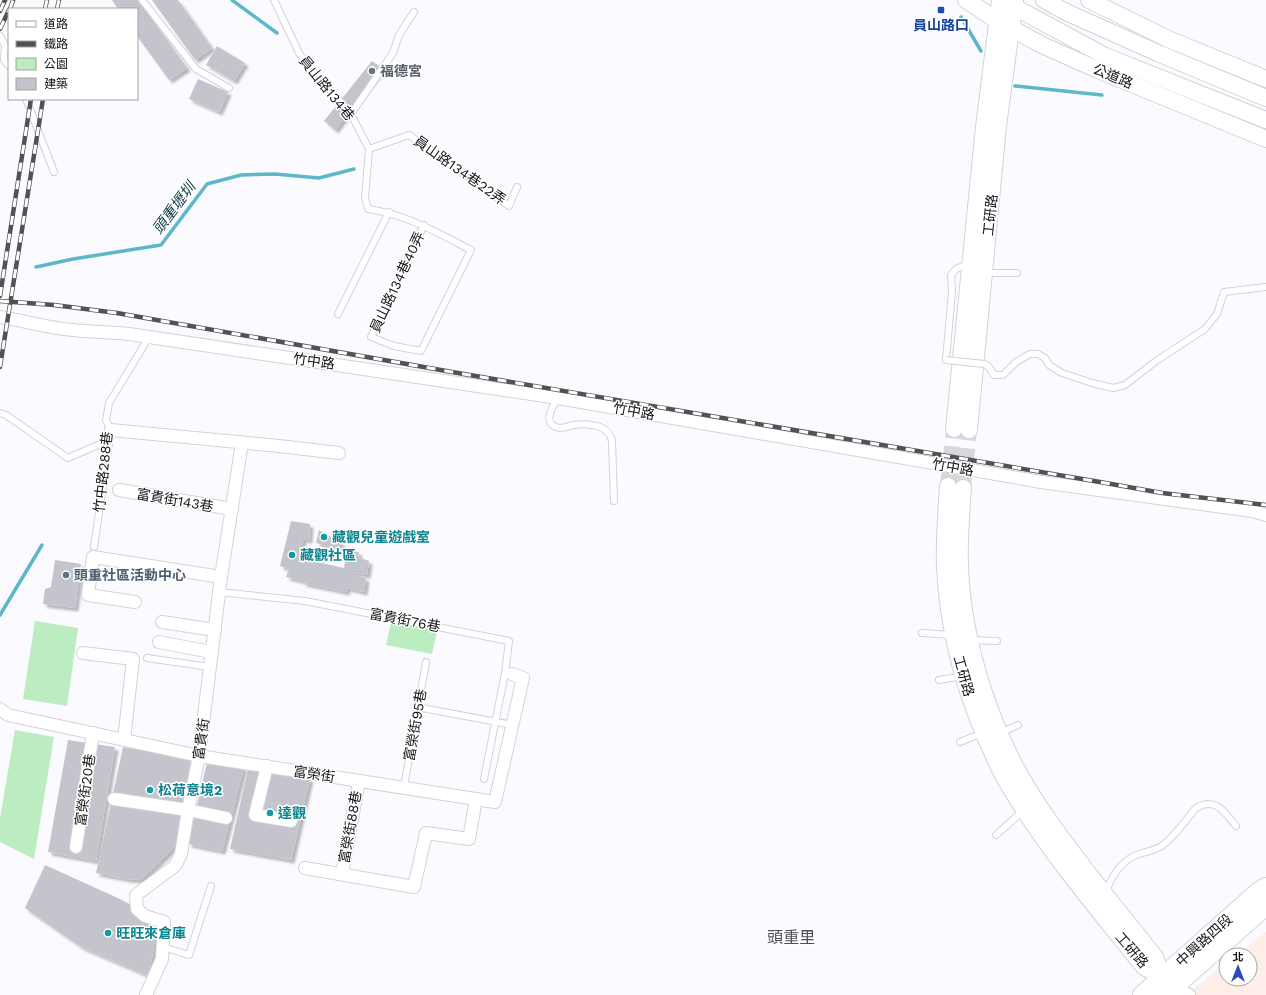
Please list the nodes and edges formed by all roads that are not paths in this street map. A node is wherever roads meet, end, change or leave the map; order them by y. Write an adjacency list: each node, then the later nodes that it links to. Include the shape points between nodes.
1 (12, 0): 9 (lane)
2 (142, 0): 16 (lane, via 196,69)
3 (274, 0): 19 (lane, 員山路134巷, via 300,55)
4 (966, 0): 10 (street, 公道路)
5 (1044, 0): 13 (street)
6 (1089, 0): 12 (street)
7 (1008, 2): 10 (street, 工研路); 20 (street, 公道路, via 1105,56)
8 (414, 12): 19 (lane, via 399,35 394,53)
9 (0, 20)
10 (1004, 25): 21 (street, 公道路, via 1042,46); 27 (street, 工研路, via 984,127); 29 (street, 工研路, via 998,126)
11 (0, 36): 14 (lane, via 5,45 4,60)
12 (1191, 48): 13 (street); 15 (street)
13 (1183, 64): 17 (street)
14 (8, 65)
15 (1266, 79)
16 (228, 88)
17 (1266, 98)
18 (26, 100): 23 (lane)
19 (351, 114): 22 (lane, 員山路134巷)
20 (1266, 120)
21 (1266, 139)
22 (369, 148): 24 (lane, 員山路134巷22弄, via 409,135 509,206); 25 (lane, via 364,198 368,210)
23 (54, 172)
24 (517, 187)
25 (389, 212): 26 (lane); 31 (lane)
26 (424, 225): 26 (lane, 員山路134巷40弄, via 371,337 394,346 422,351 471,250)
27 (970, 264): 29 (street, 工研路, via 961,430); 30 (lane, bridge, via 956,269 951,274 946,360 984,364 994,374 1003,375 1016,362 1030,354 1038,354 1062,373 1092,384 1113,388 1125,386 1156,361 1205,329 1217,314 1224,292)
28 (1017, 273): 29 (lane)
29 (984, 274)
30 (1266, 287)
31 (338, 314)
32 (0, 317): 33 (street, 竹中路, via 73,330)
33 (149, 337): 34 (street, 竹中路); 36 (lane, 竹中路288巷, via 109,403 106,420)
34 (558, 398): 41 (lane, via 550,412 551,422 555,426 560,428 591,425 610,433); 43 (street, 竹中路, via 1034,481)
35 (0, 413): 38 (lane, via 68,458)
36 (111, 430): 37 (street); 44 (lane, 竹中路288巷)
37 (242, 443): 39 (street); 42 (street, 富貴街)
38 (98, 445)
39 (339, 453)
40 (118, 490): 42 (street, 富貴街143巷)
41 (614, 501)
42 (232, 509): 45 (street, 富貴街)
43 (1266, 515)
44 (94, 547)
45 (221, 577): 46 (street, 富貴街); 47 (street, via 93,557 88,595)
46 (219, 592): 49 (street, 富貴街); 60 (lane, 富貴街76巷, via 305,601 509,641)
47 (135, 602)
48 (162, 622): 49 (street)
49 (215, 630): 55 (street, 富貴街)
50 (922, 633): 51 (lane)
51 (953, 635): 52 (street, 工研路, via 945,530 956,487 960,568); 61 (street, 工研路)
52 (970, 640): 53 (lane); 70 (street, 工研路, via 978,673)
53 (997, 641)
54 (159, 642): 55 (street)
55 (211, 652): 59 (street, 富貴街)
56 (82, 653): 71 (street, via 133,659)
57 (147, 658): 59 (lane)
58 (426, 662): 63 (lane, 富榮街95巷)
59 (210, 667): 73 (street, 富貴街)
60 (508, 674): 65 (lane, 富貴街76巷); 66 (street, 富榮街, via 523,678)
61 (963, 676): 62 (lane); 69 (street, 工研路)
62 (939, 680)
63 (417, 707): 65 (lane); 77 (lane, 富榮街95巷)
64 (0, 709): 68 (street, 富榮街, via 8,715)
65 (494, 722): 66 (lane); 75 (lane, 富貴街76巷)
66 (513, 725): 79 (street, 富榮街, via 495,802)
67 (1018, 725): 70 (lane)
68 (93, 733): 71 (street, 富榮街); 86 (street, 富榮街20巷)
69 (984, 733): 72 (lane); 81 (street, 工研路, via 1003,775)
70 (1000, 733): 91 (street, 工研路, via 1036,802 1069,849)
71 (124, 740): 73 (street, 富榮街)
72 (960, 742)
73 (199, 756): 74 (street, 富榮街); 80 (street, 富貴街)
74 (267, 766): 76 (street, 富榮街); 83 (street, via 255,815)
75 (484, 779)
76 (359, 781): 77 (street, 富榮街); 88 (street, 富榮街88巷)
77 (404, 788): 79 (street, 富榮街)
78 (114, 799): 80 (street)
79 (476, 799): 88 (street, 富榮街88巷, via 469,839 426,833 414,887)
80 (188, 810): 82 (street); 93 (street, 富貴街, via 181,854 175,866 136,895 137,909 145,916 164,922)
81 (1024, 810): 85 (lane); 94 (street, 工研路, via 1144,967)
82 (226, 818)
83 (291, 821)
84 (1236, 826): 91 (lane, via 1221,808 1215,805 1208,803 1196,808 1160,847 1136,856 1120,867)
85 (996, 835)
86 (76, 847)
87 (305, 868): 88 (street, 富榮街88巷)
88 (342, 874)
89 (211, 886): 93 (lane, via 189,955)
90 (1266, 887): 94 (main road, 中興路四段, via 1187,954)
91 (1105, 893): 94 (street, 工研路, via 1155,957)
92 (1266, 906): 94 (main road, 中興路四段)
93 (163, 947): 95 (street, 富貴街, via 162,959)
94 (1173, 988): 96 (main road, 中興路四段)
95 (146, 995)
96 (1142, 995)

